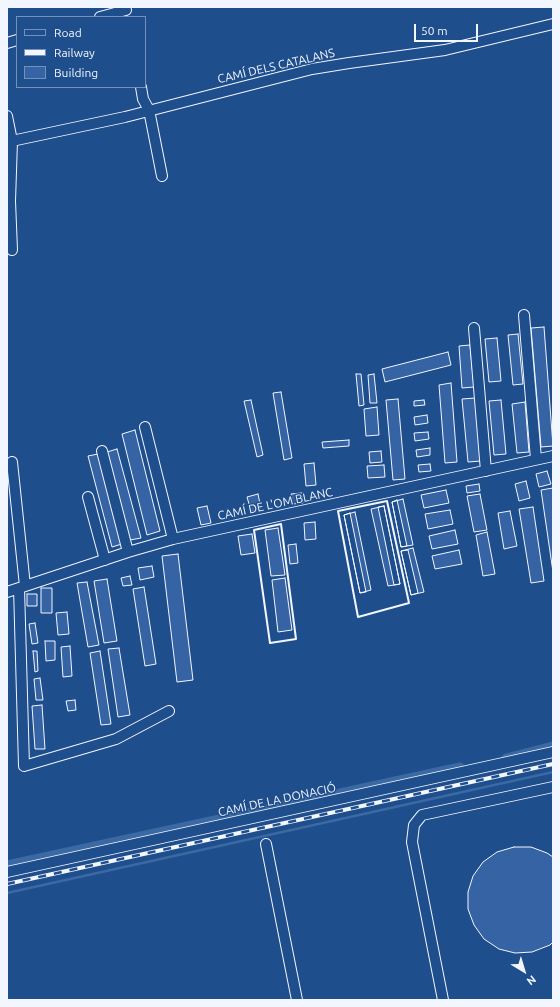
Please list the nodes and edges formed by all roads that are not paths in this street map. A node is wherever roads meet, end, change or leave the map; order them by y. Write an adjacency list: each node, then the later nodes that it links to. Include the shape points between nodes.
1 (126, 11): 2 (street)
2 (104, 16)
3 (553, 24): 5 (street, CAMÍ DELS CATALANS, via 445,50 312,70)
4 (141, 88): 5 (street)
5 (149, 110): 7 (street, CAMÍ DELS CATALANS); 8 (street)
6 (7, 116): 7 (street)
7 (9, 142): 9 (street)
8 (162, 176)
9 (12, 250)
10 (524, 315): 15 (street)
11 (474, 328): 17 (street)
12 (145, 427): 19 (street)
13 (102, 451): 20 (street)
14 (553, 456): 15 (street, CAMÍ DE L'OM BLANC)
15 (536, 459): 17 (street, CAMÍ DE L'OM BLANC)
16 (12, 462): 22 (street)
17 (486, 471): 19 (street, CAMÍ DE L'OM BLANC)
18 (88, 497): 21 (street)
19 (173, 539): 20 (street, CAMÍ DE L'OM BLANC)
20 (128, 552): 21 (street, CAMÍ DE L'OM BLANC)
21 (105, 560): 22 (street, CAMÍ DE L'OM BLANC)
22 (22, 587): 23 (street, CAMÍ DE L'OM BLANC); 24 (street, via 24,766 116,739)
23 (7, 592)
24 (169, 711)
25 (553, 752): 28 (street, CAMÍ DE LA DONACIÓ)
26 (553, 787): 30 (street, via 422,815 414,825 412,842)
27 (266, 844): 29 (street)
28 (7, 872)
29 (297, 1000)
30 (443, 1000)

